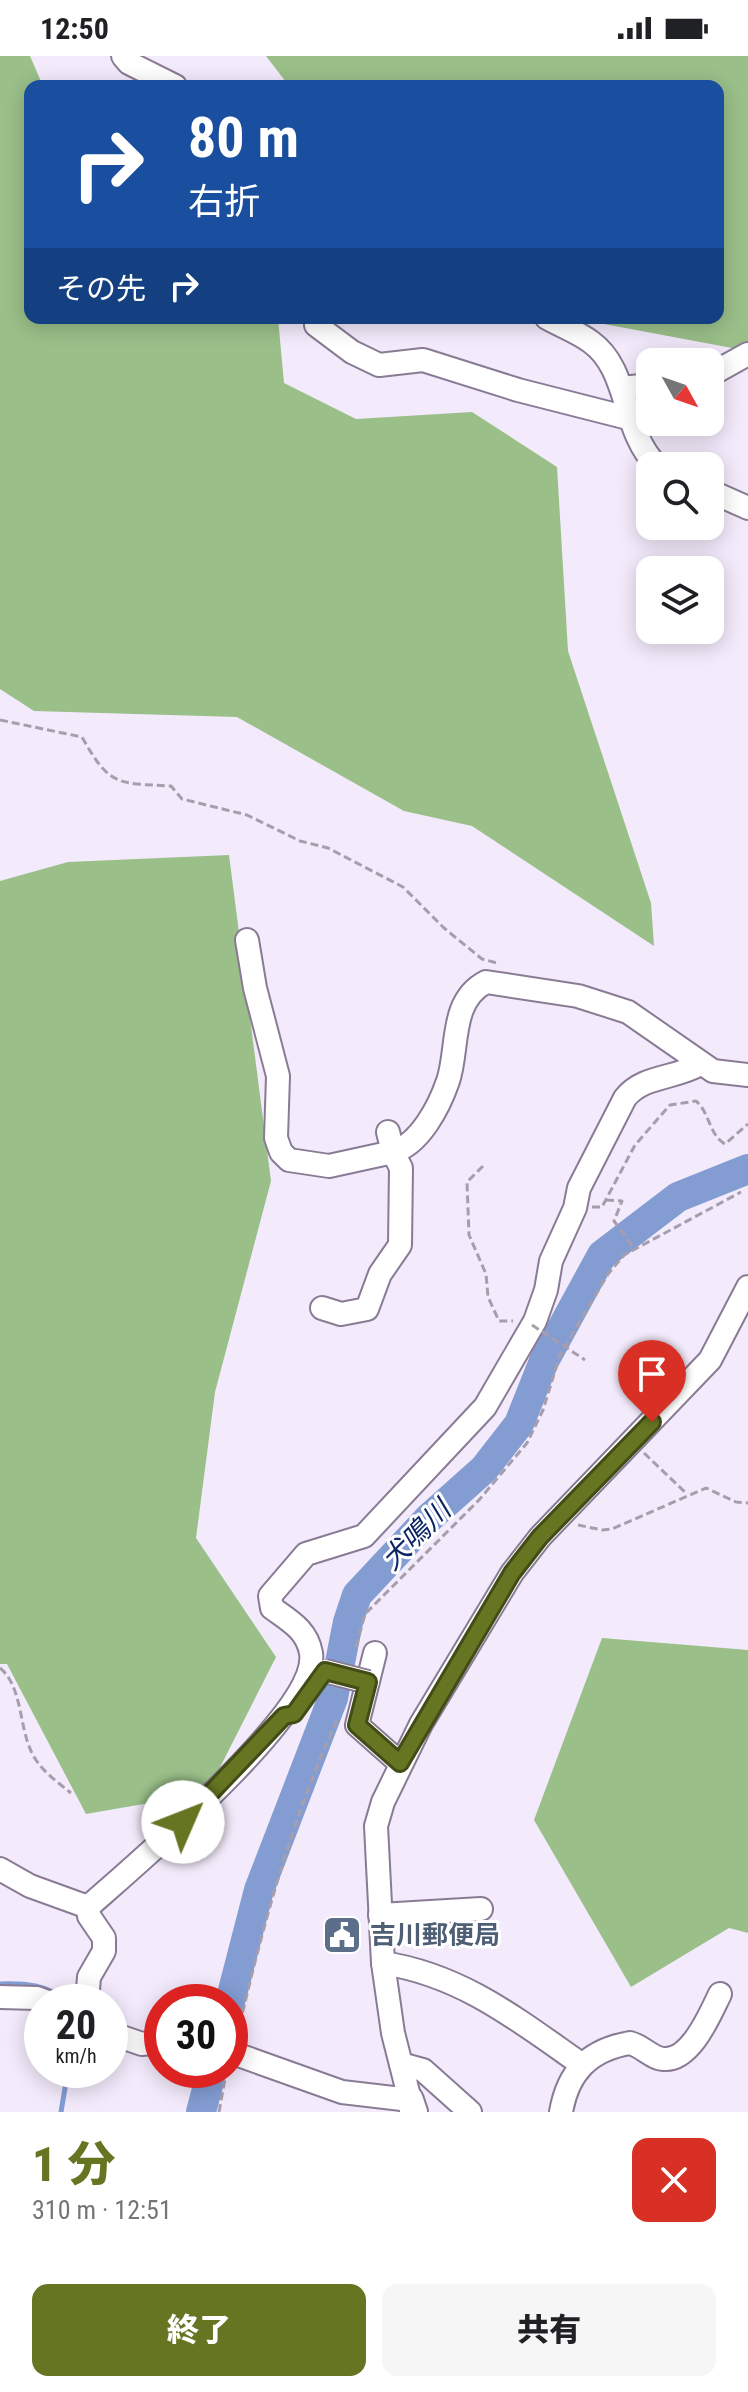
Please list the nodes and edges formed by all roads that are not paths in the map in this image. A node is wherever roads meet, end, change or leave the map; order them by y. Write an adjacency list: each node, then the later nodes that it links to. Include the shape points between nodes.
1 (123, 56): 2 (street)
2 (163, 80)
3 (558, 324): 8 (street, via 592,342)
4 (316, 325): 9 (street, via 379,365 423,360)
5 (748, 354): 6 (street)
6 (724, 367)
7 (636, 386): 8 (street)
8 (622, 388): 9 (street)
9 (628, 418): 10 (street)
10 (643, 452)
11 (724, 497): 12 (street)
12 (748, 508)
13 (247, 940): 16 (street, via 278,1076 276,1138 281,1152 289,1160 329,1166)
14 (700, 1064): 15 (street); 16 (street, via 628,1012 578,996 486,982 476,987 453,1039 449,1079 434,1110 405,1148); 20 (street, via 632,1088 589,1166 532,1325 485,1407 364,1536 306,1554 270,1596 272,1608 302,1630)
15 (748, 1075)
16 (390, 1142): 18 (street, via 401,1168 400,1245 380,1274 367,1309 341,1314)
17 (748, 1287): 19 (street)
18 (322, 1308)
19 (742, 1317): 25 (street, via 710,1360 512,1573)
20 (308, 1646): 22 (street); 24 (street, via 310,1670)
21 (365, 1652): 23 (street)
22 (325, 1671): 23 (street, bridge); 24 (street, via 294,1714)
23 (368, 1682): 25 (street, via 357,1725)
24 (284, 1716): 27 (street, via 199,1808)
25 (400, 1763): 29 (street, via 376,1826)
26 (0, 1869): 27 (street)
27 (88, 1907): 31 (street, via 104,1938 104,1951)
28 (481, 1909): 29 (street)
29 (380, 1915): 30 (street)
30 (383, 1963): 36 (street); 37 (street, via 462,1985)
31 (88, 1984)
32 (720, 1994): 37 (street, via 699,2037 675,2057 658,2058 630,2043)
33 (0, 1997): 34 (street)
34 (24, 1998)
35 (248, 2063): 38 (street, via 342,2092)
36 (401, 2064): 38 (street); 39 (street, via 423,2070)
37 (581, 2064): 40 (street)
38 (412, 2106)
39 (470, 2112)
40 (561, 2112)

